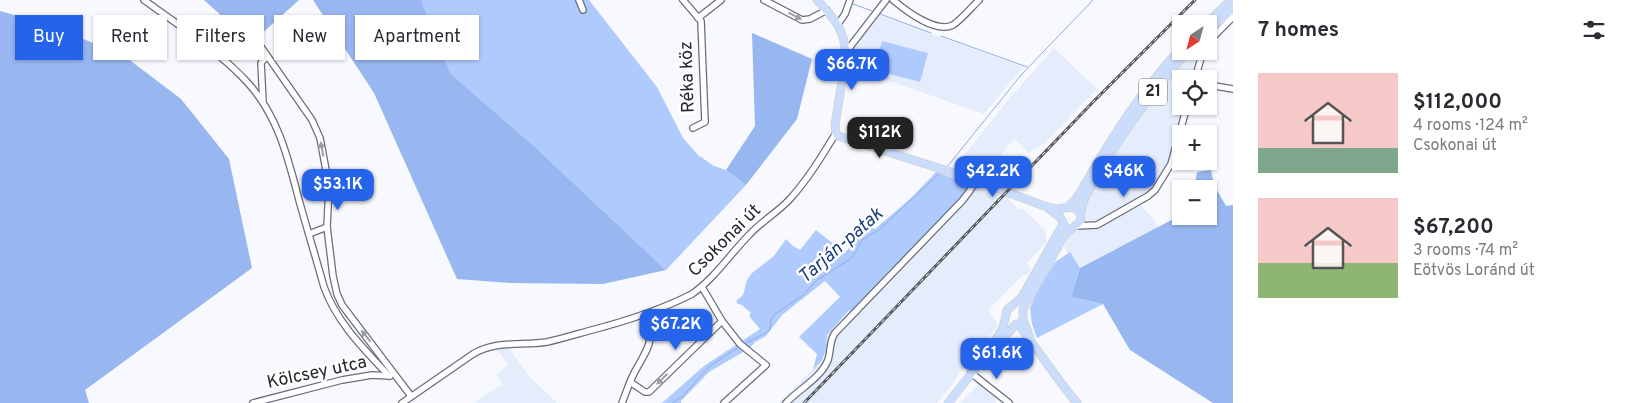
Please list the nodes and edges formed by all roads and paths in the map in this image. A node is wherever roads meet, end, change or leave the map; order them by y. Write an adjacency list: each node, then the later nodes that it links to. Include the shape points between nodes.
1 (144, 0): 28 (street, via 214,52 246,81)
2 (579, 0): 13 (street)
3 (683, 0): 17 (street)
4 (721, 0): 17 (street)
5 (764, 0): 14 (street, one-way to 14, via 802,20)
6 (817, 0): 14 (main road)
7 (886, 0): 22 (street)
8 (893, 0): 9 (street, via 916,18 943,27 954,24)
9 (979, 0)
10 (1231, 0): 15 (main road)
11 (850, 1): 19 (street)
12 (1233, 8): 18 (main road)
13 (583, 10)
14 (826, 10): 19 (main road)
15 (1215, 15)
16 (1233, 17): 20 (street)
17 (698, 18): 30 (street, Réka köz, via 701,21 705,122)
18 (1218, 22)
19 (838, 24): 22 (main road)
20 (1218, 32)
21 (264, 52): 23 (street)
22 (846, 52): 31 (main road)
23 (267, 56): 28 (street, via 261,63); 38 (street, one-way to 23, via 329,186 317,129)
24 (1172, 59): 34 (main road, 21, via 1134,106 1076,199)
25 (1180, 60): 35 (main road, 21, via 1122,135 1084,201)
26 (1217, 86): 27 (street)
27 (1233, 89)
28 (263, 102): 40 (street, via 286,152)
29 (1185, 115): 37 (street, via 1171,164 1155,190)
30 (693, 128)
31 (836, 133): 32 (main road); 41 (street, Csokonai út, via 790,199 749,235)
32 (976, 180): 33 (main road); 57 (street, via 962,201 832,336 828,360 820,372)
33 (1044, 206): 34 (main road); 36 (main road)
34 (1067, 208): 35 (main road, via 1076,208); 36 (main road, 21, via 1062,212)
35 (1081, 216): 37 (street); 39 (main road, 21)
36 (1062, 221): 39 (main road, via 1068,228); 42 (main road, 21, via 1022,297)
37 (1092, 226): 39 (street)
38 (328, 227): 40 (street); 49 (street, one-way to 38, via 342,305 333,276)
39 (1074, 227): 45 (main road, 21, via 1060,243)
40 (309, 234): 50 (street, via 334,310)
41 (702, 287): 43 (street, Csokonai út); 46 (street)
42 (1012, 307): 44 (main road, 21, via 1006,312); 45 (main road, via 1018,307)
43 (644, 314): 51 (street, via 650,340); 52 (street, Csokonai út, via 555,340 484,348)
44 (1006, 318): 45 (main road, via 1009,322); 47 (main road, 21)
45 (1020, 320): 47 (main road, 21); 60 (main road, via 1042,358)
46 (722, 321): 51 (street, one-way to 51, via 649,392); 56 (street, via 741,345 766,365)
47 (984, 358): 48 (main road, 21)
48 (971, 373): 58 (main road, 21); 59 (street)
49 (395, 374): 50 (street, Kölcsey utca); 52 (street)
50 (389, 376): 53 (street, Kölcsey utca, via 342,380)
51 (630, 382): 55 (street)
52 (411, 396): 54 (street, Csokonai út)
53 (253, 403)
54 (402, 403)
55 (622, 403)
56 (724, 403)
57 (786, 403)
58 (948, 403)
59 (1008, 403)
60 (1077, 403)

